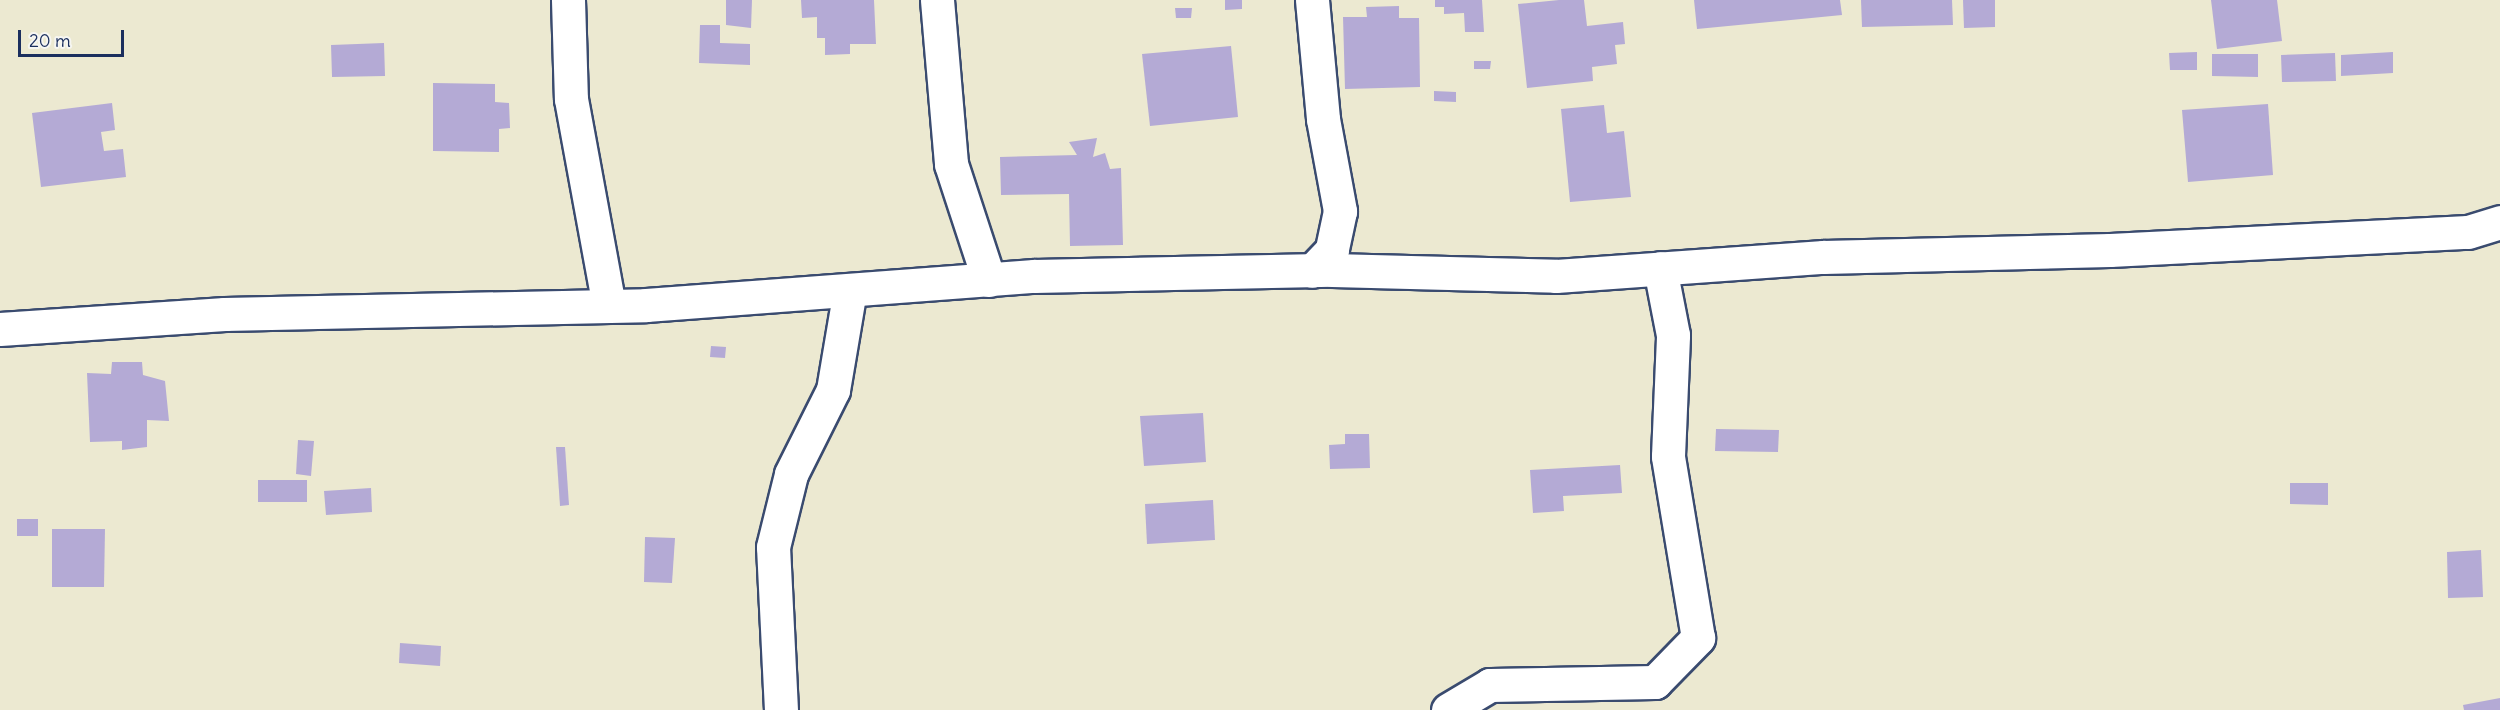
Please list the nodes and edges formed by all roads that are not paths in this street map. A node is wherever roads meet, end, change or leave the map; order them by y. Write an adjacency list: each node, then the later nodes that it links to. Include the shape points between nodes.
1 (568, 0): 9 (street, via 571,99)
2 (937, 0): 7 (street, via 951,164)
3 (1312, 0): 6 (street, via 1323,119 1340,211 1332,250)
4 (2500, 222): 5 (street, via 2468,232 2110,250 1822,257)
5 (1660, 268): 6 (street, via 1556,276); 12 (street, via 1673,335 1668,456 1698,638 1655,682 1490,685)
6 (1312, 271): 7 (street)
7 (989, 280): 8 (street)
8 (850, 290): 9 (street); 11 (street, via 833,390 791,474 773,547)
9 (609, 306): 10 (street, via 224,314)
10 (0, 329)
11 (781, 710)
12 (1448, 710)

